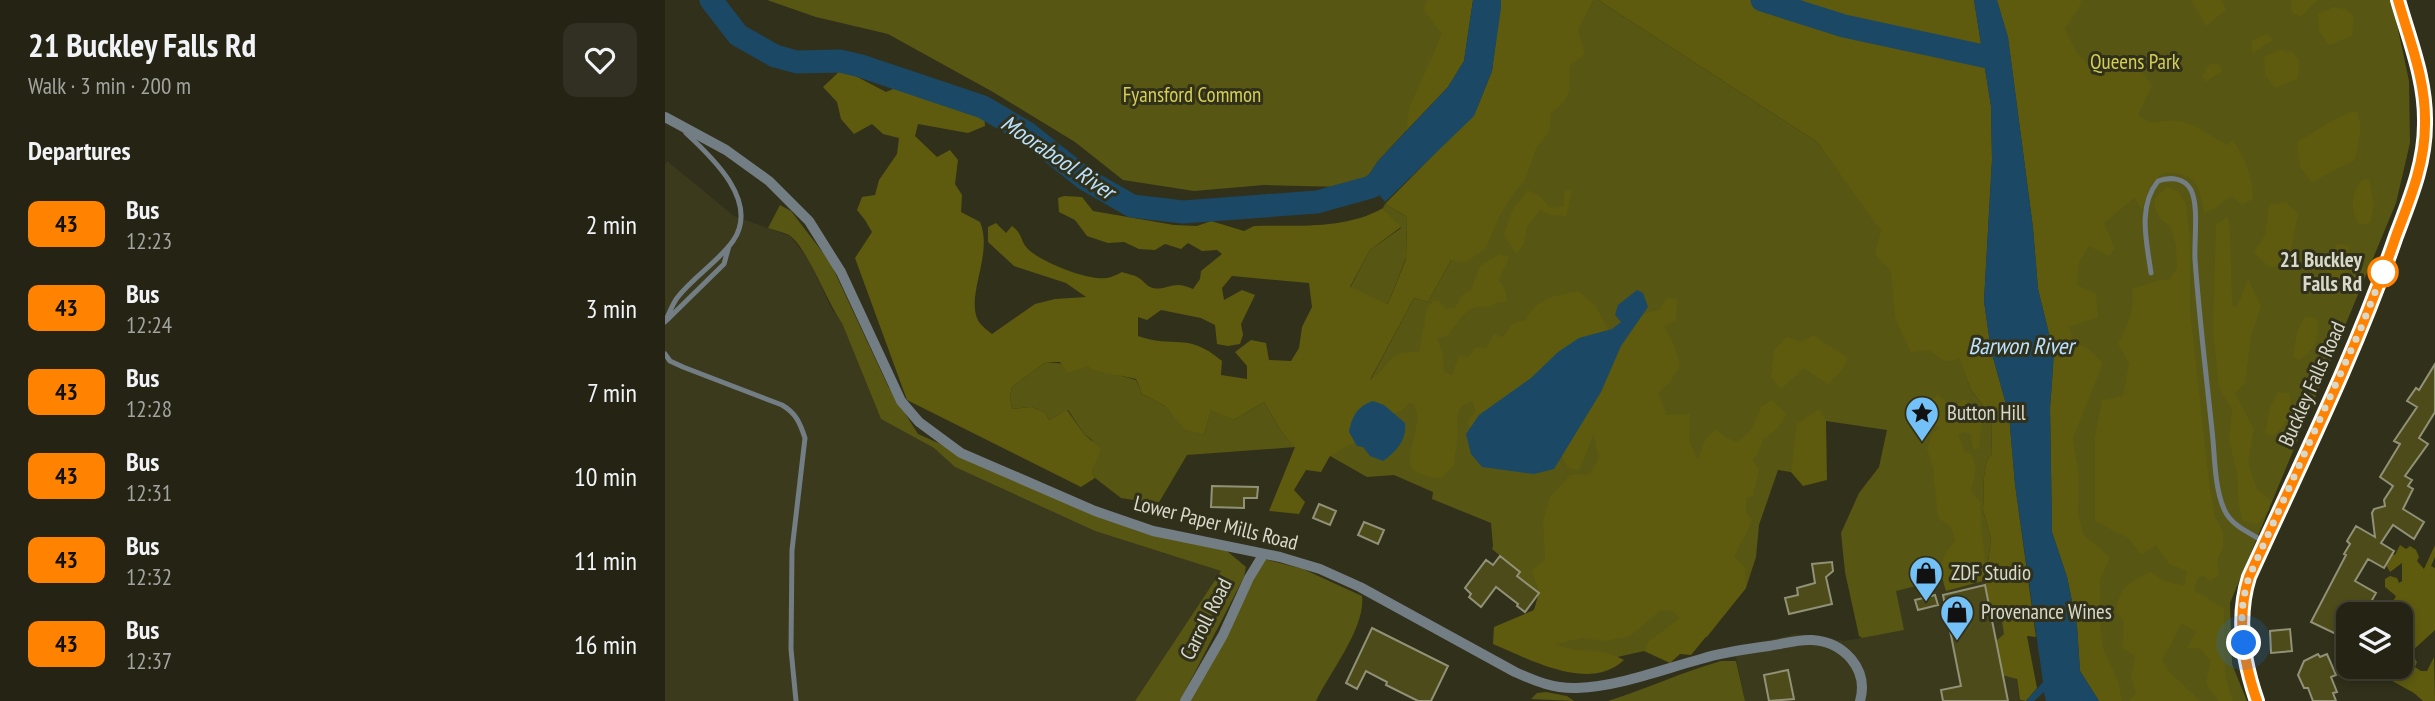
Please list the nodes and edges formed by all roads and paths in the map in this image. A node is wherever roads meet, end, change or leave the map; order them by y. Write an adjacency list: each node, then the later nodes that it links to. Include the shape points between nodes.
1 (2398, 0): 6 (street, Buckley Falls Road, via 2424,90 2421,169 2361,328)
2 (670, 119): 4 (lane, via 715,161 741,202 742,224 729,246 675,301); 7 (street, Lower Paper Mills Road, via 769,181 809,221 841,272 901,401 919,422 961,453 1153,531)
3 (2151, 273): 6 (lane, via 2144,218 2158,181 2172,178 2192,191 2195,259 2223,509 2230,520)
4 (665, 322)
5 (665, 354): 8 (lane, via 683,367 782,405 793,411 800,423 806,439 792,550 791,649)
6 (2265, 542): 11 (street, Buckley Falls Road, via 2242,597 2241,615 2245,658)
7 (1263, 555): 9 (street, Carroll Road); 10 (street, Lower Paper Mills Road, via 1320,569 1360,587 1542,684 1571,688 1601,685 1704,658 1809,640 1828,642 1842,650 1862,676)
8 (796, 701)
9 (1185, 701)
10 (1860, 701)
11 (2257, 701)

